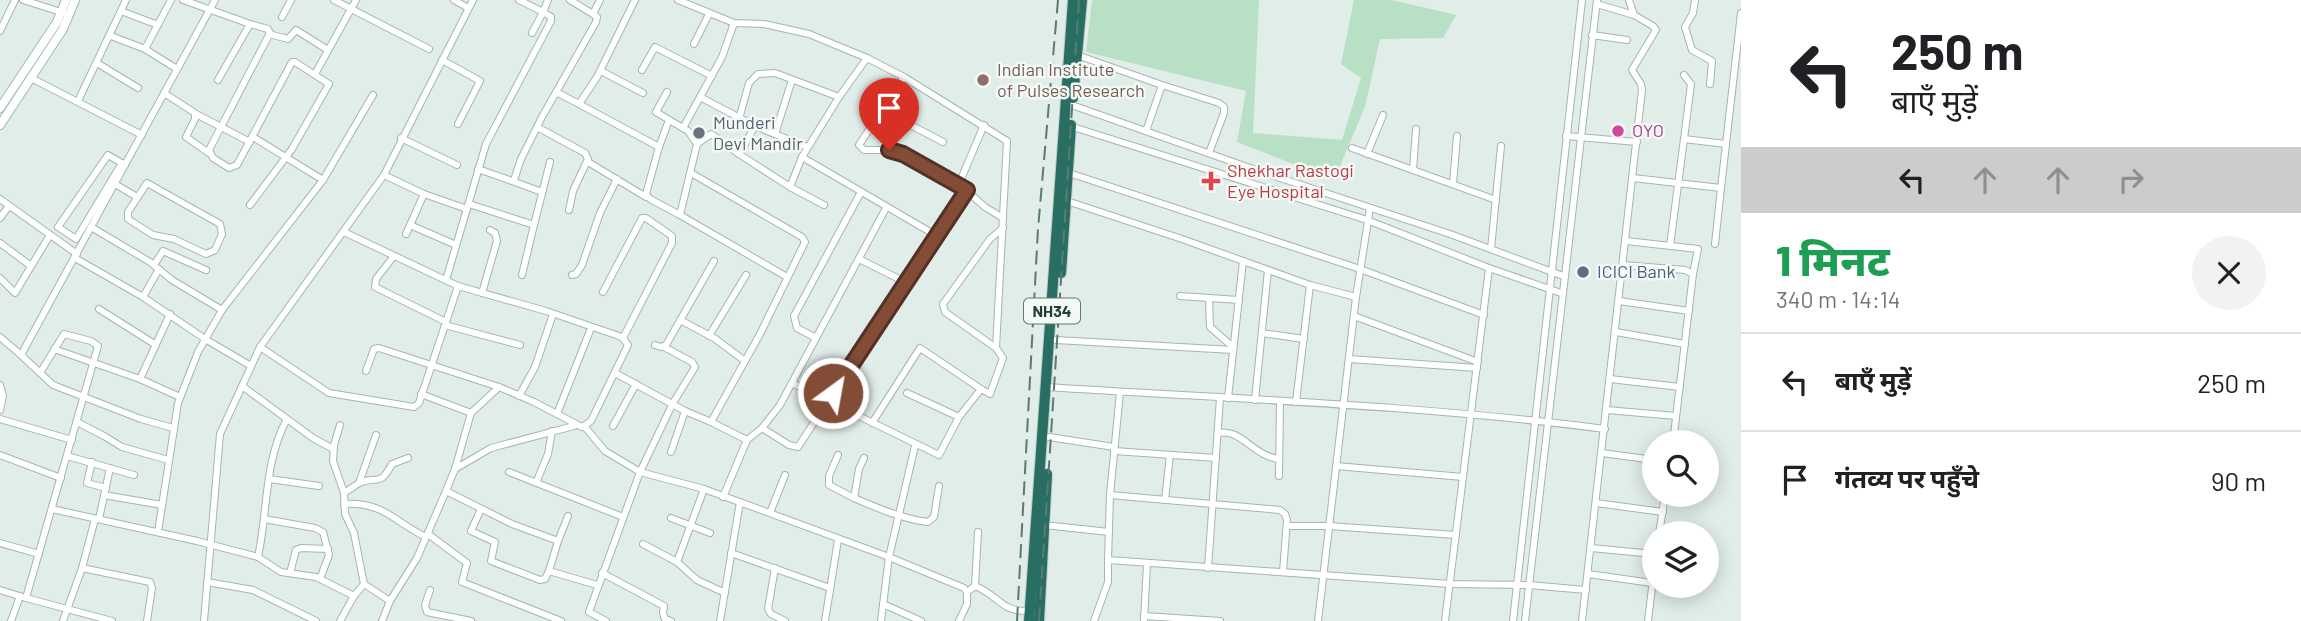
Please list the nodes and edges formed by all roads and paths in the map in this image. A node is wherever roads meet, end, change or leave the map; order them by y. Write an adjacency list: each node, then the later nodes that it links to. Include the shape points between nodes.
1 (15, 0): 40 (street)
2 (23, 0): 32 (street)
3 (66, 0): 32 (street)
4 (75, 0): 32 (street)
5 (126, 0): 28 (street)
6 (171, 0): 39 (street)
7 (183, 0): 29 (street)
8 (215, 0): 29 (street)
9 (292, 0): 36 (street)
10 (334, 0): 26 (street)
11 (356, 0): 26 (street)
12 (454, 0): 27 (street)
13 (473, 0): 27 (street)
14 (519, 0): 30 (street)
15 (548, 0): 30 (street)
16 (570, 0): 33 (street)
17 (599, 0): 33 (street)
18 (635, 0): 56 (street)
19 (678, 0): 34 (street)
20 (1073, 0): 76 (highway, NH34)
21 (1082, 0): 50 (highway, NH34)
22 (1582, 0): 96 (street)
23 (1629, 0): 35 (street)
24 (1695, 0): 64 (street, via 1686,30 1692,50 1712,63)
25 (1597, 2): 35 (street); 43 (street)
26 (351, 8): 48 (street); 49 (street)
27 (468, 8): 52 (street)
28 (121, 11): 39 (street); 44 (street)
29 (209, 11): 37 (street); 54 (street)
30 (543, 12): 41 (street); 119 (street, via 551,21 488,137)
31 (1741, 13): 104 (street)
32 (66, 14): 61 (street); 77 (street)
33 (593, 14): 67 (street, via 596,22)
34 (709, 14): 38 (street); 46 (street)
35 (1634, 15): 102 (street, via 1656,28 1632,70 1642,87)
36 (282, 17)
37 (250, 23): 42 (street); 62 (street)
38 (734, 23): 51 (street, via 809,34); 59 (street)
39 (158, 24): 47 (street)
40 (0, 31)
41 (532, 33)
42 (269, 34): 48 (street, via 288,39 296,30); 87 (street)
43 (1592, 35): 45 (street); 97 (street)
44 (111, 36): 47 (street); 53 (street)
45 (1628, 40)
46 (694, 44)
47 (145, 49): 54 (street)
48 (328, 50): 57 (street)
49 (429, 50)
50 (1077, 55): 65 (street); 76 (highway, NH34)
51 (867, 58): 60 (street); 73 (street)
52 (442, 60): 83 (street, via 480,81); 98 (street)
53 (97, 63): 66 (street); 74 (street)
54 (177, 69): 69 (street)
55 (642, 70): 59 (street, via 655,47)
56 (601, 71): 70 (street); 75 (street)
57 (315, 74): 100 (street, via 292,62); 114 (street, via 329,85)
58 (1684, 75): 99 (street, via 1691,84)
59 (712, 76): 72 (street)
60 (904, 76): 78 (street); 85 (street)
61 (31, 78): 74 (street); 84 (street)
62 (218, 80)
63 (792, 80): 73 (street); 81 (street, via 775,73 753,78); 93 (street)
64 (1710, 84)
65 (1162, 85): 92 (street); 110 (street, via 1222,105 1224,113)
66 (138, 88)
67 (556, 92): 75 (street); 89 (street)
68 (667, 92): 82 (street, via 656,112)
69 (164, 93): 79 (street); 94 (street)
70 (643, 93)
71 (373, 95): 126 (street)
72 (700, 97): 81 (street); 90 (street)
73 (839, 97): 107 (street)
74 (79, 101): 94 (street)
75 (579, 104): 106 (street)
76 (1069, 104): 86 (highway, NH34); 92 (street)
77 (0, 108)
78 (882, 110): 101 (street); 130 (street, via 859,147 895,150)
79 (196, 114): 87 (street); 109 (street, via 186,137)
80 (1383, 116): 112 (street)
81 (738, 118): 88 (street)
82 (669, 120): 90 (street); 106 (street)
83 (458, 124)
84 (0, 125)
85 (984, 125): 130 (street); 153 (street, via 1007,141)
86 (1068, 125): 121 (highway, NH34); 154 (street)
87 (221, 126): 100 (street); 109 (street)
88 (755, 126): 93 (street); 111 (street)
89 (537, 127): 116 (street, via 585,153); 127 (street)
90 (683, 128): 103 (street)
91 (1416, 129): 120 (street)
92 (1146, 131): 110 (street)
93 (775, 134): 107 (street)
94 (142, 135): 117 (street)
95 (1457, 136): 131 (street)
96 (1566, 136): 97 (street); 182 (street)
97 (1580, 137): 102 (street); 187 (street)
98 (401, 138): 118 (street); 123 (street)
99 (1684, 139): 104 (street); 128 (street)
100 (251, 140): 109 (street, via 234,167 225,166); 114 (street)
101 (943, 142)
102 (1637, 142): 124 (street)
103 (696, 144): 111 (street, via 712,134); 122 (street)
104 (1726, 144): 133 (street)
105 (1501, 146): 141 (street)
106 (659, 147): 139 (street, via 646,190)
107 (807, 147): 113 (street)
108 (1352, 148): 112 (street)
109 (209, 153)
110 (1209, 153): 149 (street)
111 (740, 154): 132 (street)
112 (1367, 154): 120 (street)
113 (802, 157): 132 (street); 136 (street)
114 (285, 158): 126 (street); 144 (street)
115 (550, 162): 135 (street)
116 (588, 162): 125 (street); 150 (street, via 575,185)
117 (123, 164): 129 (street); 142 (street); 142 (street, via 108,155 58,227 76,239)
118 (457, 165)
119 (478, 169): 127 (street); 147 (street)
120 (1413, 170): 131 (street)
121 (1065, 172): 143 (highway, NH34); 179 (street); 249 (highway, NH34)
122 (691, 173): 151 (street); 188 (street, via 802,237 804,247)
123 (384, 175): 137 (street); 160 (street)
124 (1633, 178): 128 (street); 164 (street)
125 (617, 179): 139 (street); 185 (street, via 582,265)
126 (323, 180): 205 (street)
127 (512, 181): 135 (street)
128 (1678, 183): 133 (street); 168 (street)
129 (115, 184): 138 (street); 142 (street)
130 (958, 184): 134 (street)
131 (1453, 184): 141 (street)
132 (790, 187): 145 (street)
133 (1721, 188): 166 (street)
134 (967, 190): 153 (street); 163 (street)
135 (542, 192): 156 (street)
136 (861, 192): 148 (street); 219 (street, via 794,316 797,328)
137 (424, 194): 147 (street); 155 (street)
138 (138, 197): 138 (street, via 147,183 220,224 222,234 215,250 206,254 130,222 127,215)
139 (650, 199): 151 (street)
140 (0, 200): 146 (street)
141 (1496, 200): 169 (street)
142 (102, 201): 157 (street)
143 (1067, 201): 174 (street); 222 (highway, NH34)
144 (250, 205)
145 (824, 205)
146 (9, 206): 152 (street); 162 (street)
147 (468, 206): 156 (street); 167 (street)
148 (886, 208): 163 (street); 172 (street)
149 (1370, 208): 154 (street); 169 (street)
150 (569, 210)
151 (680, 215): 188 (street)
152 (0, 218)
153 (1003, 219): 158 (street)
154 (1367, 220): 178 (street); 179 (street)
155 (410, 225): 161 (street); 167 (street)
156 (534, 225): 184 (street)
157 (91, 227): 170 (street); 177 (street)
158 (1003, 228): 229 (street); 229 (street, via 990,239 942,307)
159 (490, 230): 196 (street, via 497,241)
160 (344, 232): 171 (street); 227 (street)
161 (406, 234)
162 (50, 235): 170 (street); 176 (street)
163 (937, 236): 191 (street)
164 (1626, 240): 168 (street); 175 (street)
165 (0, 243): 176 (street)
166 (1715, 244)
167 (456, 245): 190 (street)
168 (1670, 247): 183 (street, via 1698,249)
169 (1492, 250): 182 (street)
170 (76, 256): 199 (street); 232 (street)
171 (394, 256): 190 (street); 212 (street, via 376,279 376,288)
172 (859, 259): 191 (street); 219 (street)
173 (714, 261): 211 (street)
174 (1243, 261): 181 (street); 202 (street)
175 (1623, 265): 183 (street); 203 (street)
176 (32, 266): 189 (street, via 15,293)
177 (157, 267): 180 (street, via 161,252 165,252); 199 (street); 205 (street)
178 (1489, 268): 194 (street); 209 (street)
179 (1360, 269): 200 (street); 209 (street)
180 (206, 270)
181 (1268, 270): 192 (street); 214 (street)
182 (1552, 271): 187 (street); 194 (street)
183 (1693, 274): 206 (street)
184 (522, 275)
185 (572, 275)
186 (746, 275): 216 (street)
187 (1563, 276): 197 (street)
188 (788, 277): 234 (street)
189 (0, 278)
190 (446, 280): 193 (street)
191 (905, 282): 260 (street)
192 (1310, 285): 200 (street); 221 (street)
193 (457, 286): 196 (street); 212 (street)
194 (1550, 289): 197 (street); 275 (street)
195 (603, 292): 218 (street, via 642,218 673,236)
196 (482, 293): 208 (street)
197 (1562, 293): 278 (street)
198 (1180, 296): 201 (street)
199 (143, 297): 207 (street)
200 (1356, 297): 210 (street)
201 (1209, 298): 202 (street); 231 (street, via 1210,327)
202 (1239, 300): 231 (street)
203 (1619, 300): 206 (street); 215 (street)
204 (99, 309): 224 (street)
205 (222, 310): 220 (street)
206 (1689, 311): 223 (street)
207 (170, 314): 220 (street); 224 (street)
208 (552, 314): 213 (street); 255 (street, via 536,367)
209 (1483, 315): 236 (street)
210 (1354, 316): 233 (street); 236 (street)
211 (680, 320): 216 (street); 228 (street)
212 (445, 324): 225 (street); 238 (street)
213 (591, 328): 218 (street); 269 (street)
214 (1262, 332): 221 (street); 259 (street)
215 (1615, 332): 223 (street); 243 (street)
216 (709, 336): 234 (street)
217 (0, 337): 232 (street)
218 (623, 338): 241 (street, via 628,348)
219 (816, 338): 244 (street)
220 (205, 339): 237 (street); 256 (street)
221 (1304, 339): 262 (street)
222 (1056, 340): 231 (street); 249 (highway, NH34)
223 (1685, 344): 250 (street)
224 (156, 345): 242 (street)
225 (520, 345)
226 (655, 345): 228 (street)
227 (260, 347): 237 (street); 254 (street, via 329,393 410,407 417,406)
228 (664, 347): 263 (street, via 695,365)
229 (996, 348): 251 (street, via 1003,358 997,377 990,394)
230 (54, 349): 235 (street); 235 (street, via 64,334 91,341 98,346); 240 (street)
231 (1233, 349): 258 (street)
232 (21, 355): 240 (street)
233 (1349, 359): 236 (street); 264 (street)
234 (745, 361): 277 (street)
235 (93, 363): 242 (street); 257 (street)
236 (1477, 365): 270 (street)
237 (251, 366): 247 (street)
238 (432, 366): 239 (street, via 378,347); 248 (street); 254 (street)
239 (366, 371)
240 (40, 373): 257 (street)
241 (615, 373): 245 (street); 282 (street, via 592,421)
242 (140, 379): 256 (street)
243 (1610, 379): 250 (street); 266 (street)
244 (792, 383): 260 (street); 285 (street)
245 (636, 384): 263 (street); 283 (street)
246 (0, 385): 265 (street, via 4,396)
247 (242, 386): 274 (street); 364 (street, via 220,434)
248 (499, 387): 255 (street); 268 (street)
249 (1049, 387): 252 (street); 291 (highway, NH34); 406 (highway, NH34)
250 (1679, 387): 271 (street)
251 (981, 389): 272 (street); 279 (street, via 920,348)
252 (1120, 392): 258 (street); 296 (street)
253 (907, 393): 272 (street)
254 (421, 394): 268 (street)
255 (520, 396): 269 (street)
256 (180, 397): 284 (street)
257 (83, 398): 276 (street); 284 (street)
258 (1224, 398): 259 (street); 289 (street)
259 (1255, 400): 261 (street)
260 (828, 401): 279 (street); 285 (street, via 798,447)
261 (1280, 401): 262 (street); 307 (street)
262 (1296, 402): 264 (street)
263 (673, 403): 267 (street); 314 (street)
264 (1343, 405): 270 (street); 310 (street)
265 (0, 410)
266 (1607, 410): 271 (street); 286 (street)
267 (685, 411): 277 (street); 297 (street)
268 (471, 413): 312 (street)
269 (557, 414): 281 (street)
270 (1471, 416): 275 (street); 318 (street)
271 (1676, 416): 287 (street)
272 (958, 417): 294 (street, via 939,455)
273 (0, 419): 292 (street)
274 (287, 419): 295 (street); 320 (street, via 276,441)
275 (1535, 421): 278 (street); 392 (street)
276 (77, 422): 292 (street); 308 (street, via 122,447)
277 (711, 422): 293 (street)
278 (1547, 422): 286 (street); 389 (street)
279 (872, 423): 294 (street)
280 (340, 425): 295 (street)
281 (575, 426): 282 (street); 288 (street)
282 (585, 426): 314 (street, via 605,451)
283 (614, 426)
284 (173, 428): 308 (street)
285 (762, 428): 293 (street)
286 (1605, 429): 298 (street)
287 (1674, 430)
288 (552, 431): 312 (street, via 491,448); 322 (street)
289 (1218, 433): 305 (street); 307 (street, via 1232,432 1262,455)
290 (376, 435): 321 (street)
291 (1049, 437): 296 (street); 350 (highway, NH34)
292 (72, 440): 302 (street)
293 (747, 440): 330 (street)
294 (915, 446): 343 (street)
295 (333, 449): 328 (street)
296 (1114, 449): 300 (street); 329 (street)
297 (671, 452)
298 (1602, 453): 306 (street); 334 (street)
299 (838, 455): 331 (street, via 829,485)
300 (1170, 455): 305 (street); 332 (street)
301 (0, 456): 319 (street)
302 (67, 456): 309 (street); 319 (street)
303 (408, 458): 321 (street, via 395,462 380,480)
304 (864, 458): 331 (street)
305 (1216, 458): 337 (street)
306 (1642, 458)
307 (1279, 459): 317 (street)
308 (168, 460): 336 (street)
309 (92, 462): 311 (street); 327 (street, via 88,482)
310 (1336, 466): 318 (street); 353 (street)
311 (110, 468): 315 (street); 327 (street)
312 (455, 469): 326 (street)
313 (509, 472): 322 (street)
314 (640, 472): 325 (street); 345 (street)
315 (134, 475)
316 (785, 475): 342 (street)
317 (1279, 477)
318 (1463, 477): 359 (street)
319 (61, 478): 339 (street)
320 (269, 479): 323 (street); 348 (street)
321 (359, 483): 328 (street)
322 (536, 483): 345 (street)
323 (319, 486)
324 (939, 486): 343 (street, via 931,521)
325 (704, 489): 330 (street); 351 (street)
326 (446, 491): 340 (street); 358 (street)
327 (105, 492): 336 (street); 347 (street)
328 (344, 494): 335 (street)
329 (1110, 495): 332 (street); 356 (street)
330 (723, 497): 333 (street)
331 (854, 498): 343 (street)
332 (1166, 500): 337 (street)
333 (740, 502): 342 (street); 367 (street)
334 (1596, 503): 341 (street); 365 (street)
335 (344, 504): 358 (street, via 373,506); 387 (street)
336 (162, 505): 354 (street)
337 (1213, 505): 352 (street, via 1280,510); 377 (street)
338 (1663, 507): 341 (street)
339 (52, 509): 347 (street); 369 (street)
340 (481, 509): 361 (street); 378 (street, via 471,531 495,543 491,561 540,580)
341 (1662, 512): 349 (street)
342 (770, 513): 360 (street)
343 (900, 515): 371 (street)
344 (568, 516): 361 (street)
345 (623, 517): 381 (street)
346 (671, 518): 351 (street)
347 (97, 519): 354 (street); 375 (street)
348 (264, 519): 366 (street, via 319,529); 370 (street)
349 (1661, 521)
350 (1044, 525): 356 (street); 428 (highway, NH34)
351 (691, 526): 357 (street); 373 (street)
352 (1288, 526): 353 (street); 379 (street)
353 (1329, 526): 359 (street); 383 (street)
354 (158, 532): 364 (street)
355 (978, 532): 391 (street)
356 (1109, 532): 372 (street)
357 (710, 533)
358 (427, 535): 402 (street); 418 (street, via 467,563 462,582)
359 (1456, 536): 388 (street)
360 (838, 540): 371 (street); 393 (street)
361 (558, 541): 378 (street)
362 (0, 543): 369 (street)
363 (643, 544): 373 (street)
364 (211, 545): 370 (street); 385 (street)
365 (1591, 548): 368 (street); 382 (street)
366 (328, 549): 380 (street, via 296,550); 384 (street)
367 (732, 553): 376 (street); 398 (street)
368 (1642, 553)
369 (39, 554): 400 (street)
370 (258, 557): 380 (street)
371 (889, 557): 397 (street); 403 (street)
372 (1108, 560): 374 (street); 429 (street, via 1108,582)
373 (677, 562): 398 (street, via 698,580)
374 (1147, 564): 377 (street); 407 (street)
375 (82, 568): 404 (street); 412 (street, via 150,582)
376 (775, 568): 393 (street); 423 (street, via 768,609)
377 (1208, 568): 379 (street)
378 (549, 571): 390 (street)
379 (1283, 572): 383 (street)
380 (290, 573): 384 (street)
381 (602, 573): 390 (street); 405 (street, via 662,605)
382 (1588, 574): 386 (street); 396 (street)
383 (1324, 575): 388 (street); 431 (street)
384 (320, 579): 399 (street)
385 (207, 582): 413 (street); 414 (street, via 253,590)
386 (1642, 582)
387 (364, 584): 399 (street); 402 (street)
388 (1450, 584): 392 (street); 432 (street)
389 (1529, 585): 392 (street); 396 (street); 434 (street)
390 (597, 586): 419 (street, via 589,612)
391 (975, 586): 397 (street); 406 (street, via 1006,608)
392 (1517, 586): 433 (street)
393 (830, 588): 424 (street)
394 (0, 590): 400 (street)
395 (430, 590): 417 (street, via 427,612)
396 (1586, 590): 435 (street)
397 (967, 592): 427 (street)
398 (725, 593): 422 (street)
399 (354, 596): 415 (street)
400 (23, 597): 404 (street); 409 (street)
401 (1650, 598): 436 (street)
402 (390, 601): 416 (street)
403 (883, 604): 408 (street); 425 (street)
404 (68, 609): 410 (street); 411 (street)
405 (663, 613): 420 (street); 421 (street)
406 (1029, 616)
407 (1144, 618): 430 (street)
408 (913, 619): 426 (street)
409 (11, 621)
410 (63, 621)
411 (112, 621)
412 (147, 621)
413 (204, 621)
414 (316, 621)
415 (340, 621)
416 (382, 621)
417 (471, 621)
418 (561, 621)
419 (606, 621)
420 (657, 621)
421 (671, 621)
422 (720, 621)
423 (785, 621)
424 (825, 621)
425 (881, 621)
426 (921, 621)
427 (959, 621)
428 (1040, 621)
429 (1094, 621)
430 (1220, 621)
431 (1318, 621)
432 (1445, 621)
433 (1513, 621)
434 (1525, 621)
435 (1583, 621)
436 (1648, 621)

